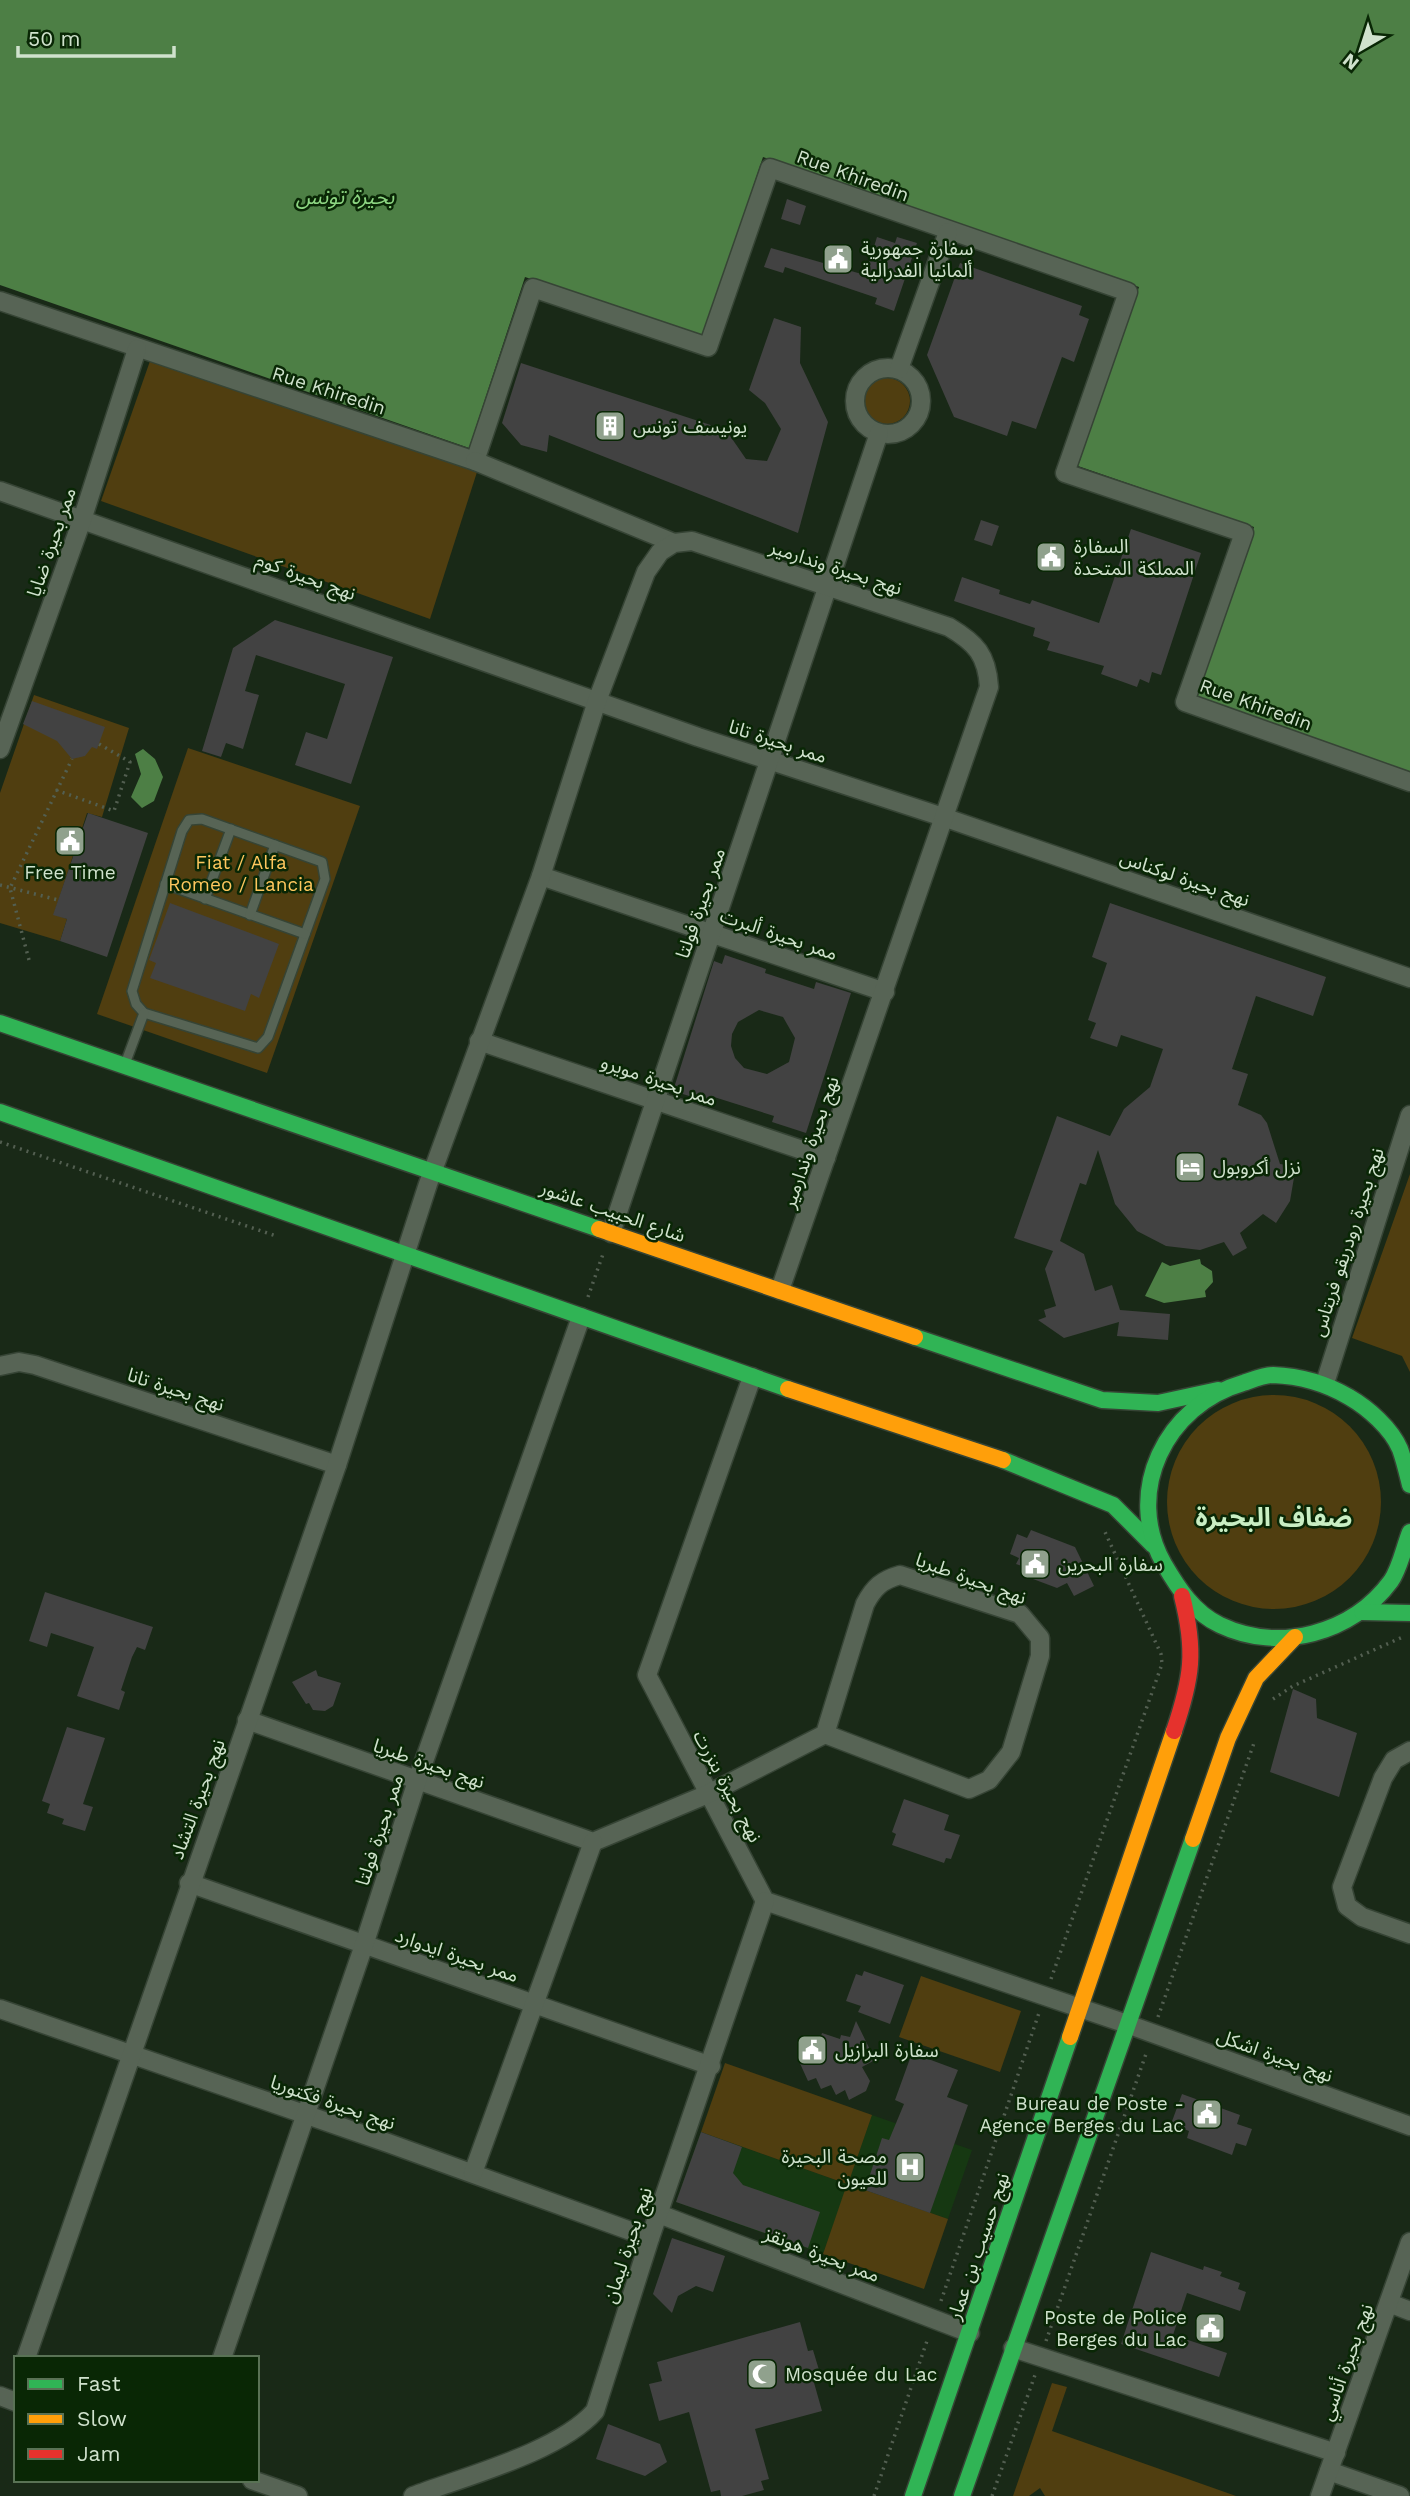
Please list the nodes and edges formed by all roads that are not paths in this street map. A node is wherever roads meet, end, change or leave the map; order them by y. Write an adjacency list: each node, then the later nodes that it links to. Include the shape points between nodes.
1 (948, 232): 4 (street); 6 (street, Rue Khiredin, via 770,168 708,347 533,288); 14 (street, Rue Khiredin, via 1128,292 1065,473 1244,533 1185,702)
2 (0, 301): 3 (street, Rue Khiredin)
3 (137, 349): 6 (street, Rue Khiredin); 8 (street, ممر بحيرة ضايا)
4 (899, 369): 5 (street, via 918,385 920,409 907,428); 5 (street, via 876,369 856,390 856,413)
5 (878, 433): 10 (street, ممر بحيرة فولتا)
6 (475, 461): 9 (street, نهج بحيرة وندارمير)
7 (0, 491): 8 (street, نهج بحيرة كوم)
8 (82, 520): 11 (street, نهج بحيرة كوم); 12 (street, ممر بحيرة ضايا)
9 (674, 543): 10 (street, نهج بحيرة وندارمير, via 692,541); 11 (street, via 660,552 646,572)
10 (827, 587): 13 (street, ممر بحيرة فولتا); 15 (street, نهج بحيرة وندارمير, via 949,627 979,648 988,667 989,687)
11 (597, 701): 13 (street, ممر بحيرة تانا); 18 (street)
12 (0, 749)
13 (770, 761): 15 (street, ممر بحيرة تانا); 22 (street, ممر بحيرة فولتا)
14 (1410, 782)
15 (946, 818): 24 (street, نهج بحيرة لوكناس); 25 (street, نهج بحيرة وندارمير)
16 (231, 829): 17 (lane); 19 (lane, via 202,818 189,820); 20 (lane)
17 (275, 845): 21 (lane); 23 (lane, via 325,867 326,879)
18 (541, 876): 22 (street, ممر بحيرة ألبرت); 28 (street)
19 (165, 884): 20 (lane); 26 (lane, via 132,985 136,1004)
20 (205, 899): 21 (lane)
21 (250, 915): 23 (lane)
22 (711, 933): 25 (street, ممر بحيرة ألبرت); 30 (street, ممر بحيرة فولتا)
23 (305, 934): 26 (lane, via 268,1037 258,1048)
24 (1410, 978)
25 (885, 992): 33 (street, نهج بحيرة وندارمير)
26 (144, 1013): 29 (lane)
27 (0, 1023): 29 (main road, شارع الحبيب عاشور)
28 (479, 1041): 30 (street, ممر بحيرة مويرو); 34 (street)
29 (124, 1066): 34 (main road, شارع الحبيب عاشور)
30 (655, 1101): 33 (street, ممر بحيرة مويرو); 35 (street, ممر بحيرة فولتا)
31 (0, 1112): 36 (main road)
32 (1410, 1115): 41 (street, نهج بحيرة رودريقو فريتاس)
33 (826, 1158): 37 (street, نهج بحيرة وندارمير)
34 (432, 1172): 35 (main road, شارع الحبيب عاشور); 36 (street, نهج بحيرة التشاد)
35 (611, 1233): 37 (main road, شارع الحبيب عاشور)
36 (405, 1254): 38 (main road); 43 (street, نهج بحيرة التشاد)
37 (780, 1290): 42 (main road, شارع الحبيب عاشور, via 1106,1400 1136,1405 1167,1403)
38 (581, 1317): 40 (main road); 54 (street, ممر بحيرة فولتا)
39 (0, 1366): 43 (street, نهج بحيرة تانا, via 35,1365)
40 (752, 1377): 46 (main road, via 1074,1486 1113,1506); 55 (street, نهج بحيرة بنزرت, via 648,1675)
41 (1325, 1382): 42 (main road, شارع الحبيب عاشور, via 1271,1375); 44 (main road, via 1368,1408 1399,1447)
42 (1218, 1390): 46 (main road, via 1189,1411 1161,1451 1152,1473 1148,1508)
43 (337, 1465): 51 (street, نهج بحيرة التشاد)
44 (1410, 1485)
45 (1410, 1532): 48 (main road, via 1392,1580)
46 (1153, 1545): 47 (main road)
47 (1182, 1596): 50 (main road, via 1219,1625 1265,1639); 62 (main road, نهج حسيب بن عمار, via 1192,1636 1187,1692)
48 (1362, 1612): 49 (main road); 50 (main road, via 1312,1636)
49 (1410, 1613)
50 (1295, 1637): 64 (main road, via 1256,1678 1241,1706)
51 (247, 1720): 54 (street, نهج بحيرة طبريا); 57 (street, نهج بحيرة التشاد)
52 (825, 1734): 52 (street, نهج بحيرة طبريا, via 865,1604 885,1579 900,1575 1020,1614 1040,1638 1040,1656 1011,1752 979,1786 970,1788); 55 (street)
53 (1410, 1751): 59 (street, via 1394,1760 1383,1778 1342,1886 1347,1906 1362,1917)
54 (417, 1781): 56 (street, نهج بحيرة طبريا); 60 (street, ممر بحيرة فولتا)
55 (708, 1794): 56 (street); 58 (street, نهج بحيرة بنزرت)
56 (593, 1842): 61 (street)
57 (189, 1883): 60 (street, ممر بحيرة ايدوارد); 65 (street, نهج بحيرة التشاد)
58 (765, 1901): 62 (street); 66 (street, نهج بحيرة ليمان)
59 (1410, 1934)
60 (364, 1945): 61 (street, ممر بحيرة ايدوارد); 67 (street, ممر بحيرة فولتا)
61 (533, 2003): 66 (street, ممر بحيرة ايدوارد); 69 (street)
62 (1080, 2008): 64 (street); 75 (main road, نهج حسيب بن عمار)
63 (0, 2009): 65 (street, نهج بحيرة فكتوريا)
64 (1127, 2024): 68 (street, نهج بحيرة اشكل); 76 (main road)
65 (131, 2053): 67 (street, نهج بحيرة فكتوريا); 77 (street, نهج بحيرة التشاد)
66 (711, 2066): 70 (street, نهج بحيرة ليمان)
67 (306, 2115): 69 (street, نهج بحيرة فكتوريا); 78 (street, ممر بحيرة فولتا)
68 (1410, 2126)
69 (473, 2173): 71 (street, نهج بحيرة فكتوريا)
70 (659, 2214): 71 (street, نهج بحيرة ليمان); 75 (street, ممر بحيرة هونقز)
71 (650, 2238): 83 (street, نهج بحيرة ليمان, via 595,2411 583,2425 547,2445)
72 (1410, 2242): 73 (street, نهج بحيرة أناسي)
73 (1389, 2303): 74 (street); 79 (street, نهج بحيرة أناسي)
74 (1410, 2311)
75 (971, 2333): 84 (main road, نهج حسيب بن عمار)
76 (1013, 2348): 79 (street); 85 (main road)
77 (27, 2356)
78 (223, 2356)
79 (1336, 2453): 80 (street, نهج بحيرة أناسي)
80 (1329, 2472): 86 (street, نهج بحيرة أناسي); 87 (street)
81 (258, 2482): 82 (street)
82 (298, 2496)
83 (413, 2496)
84 (913, 2496)
85 (962, 2496)
86 (1320, 2496)
87 (1400, 2496)

